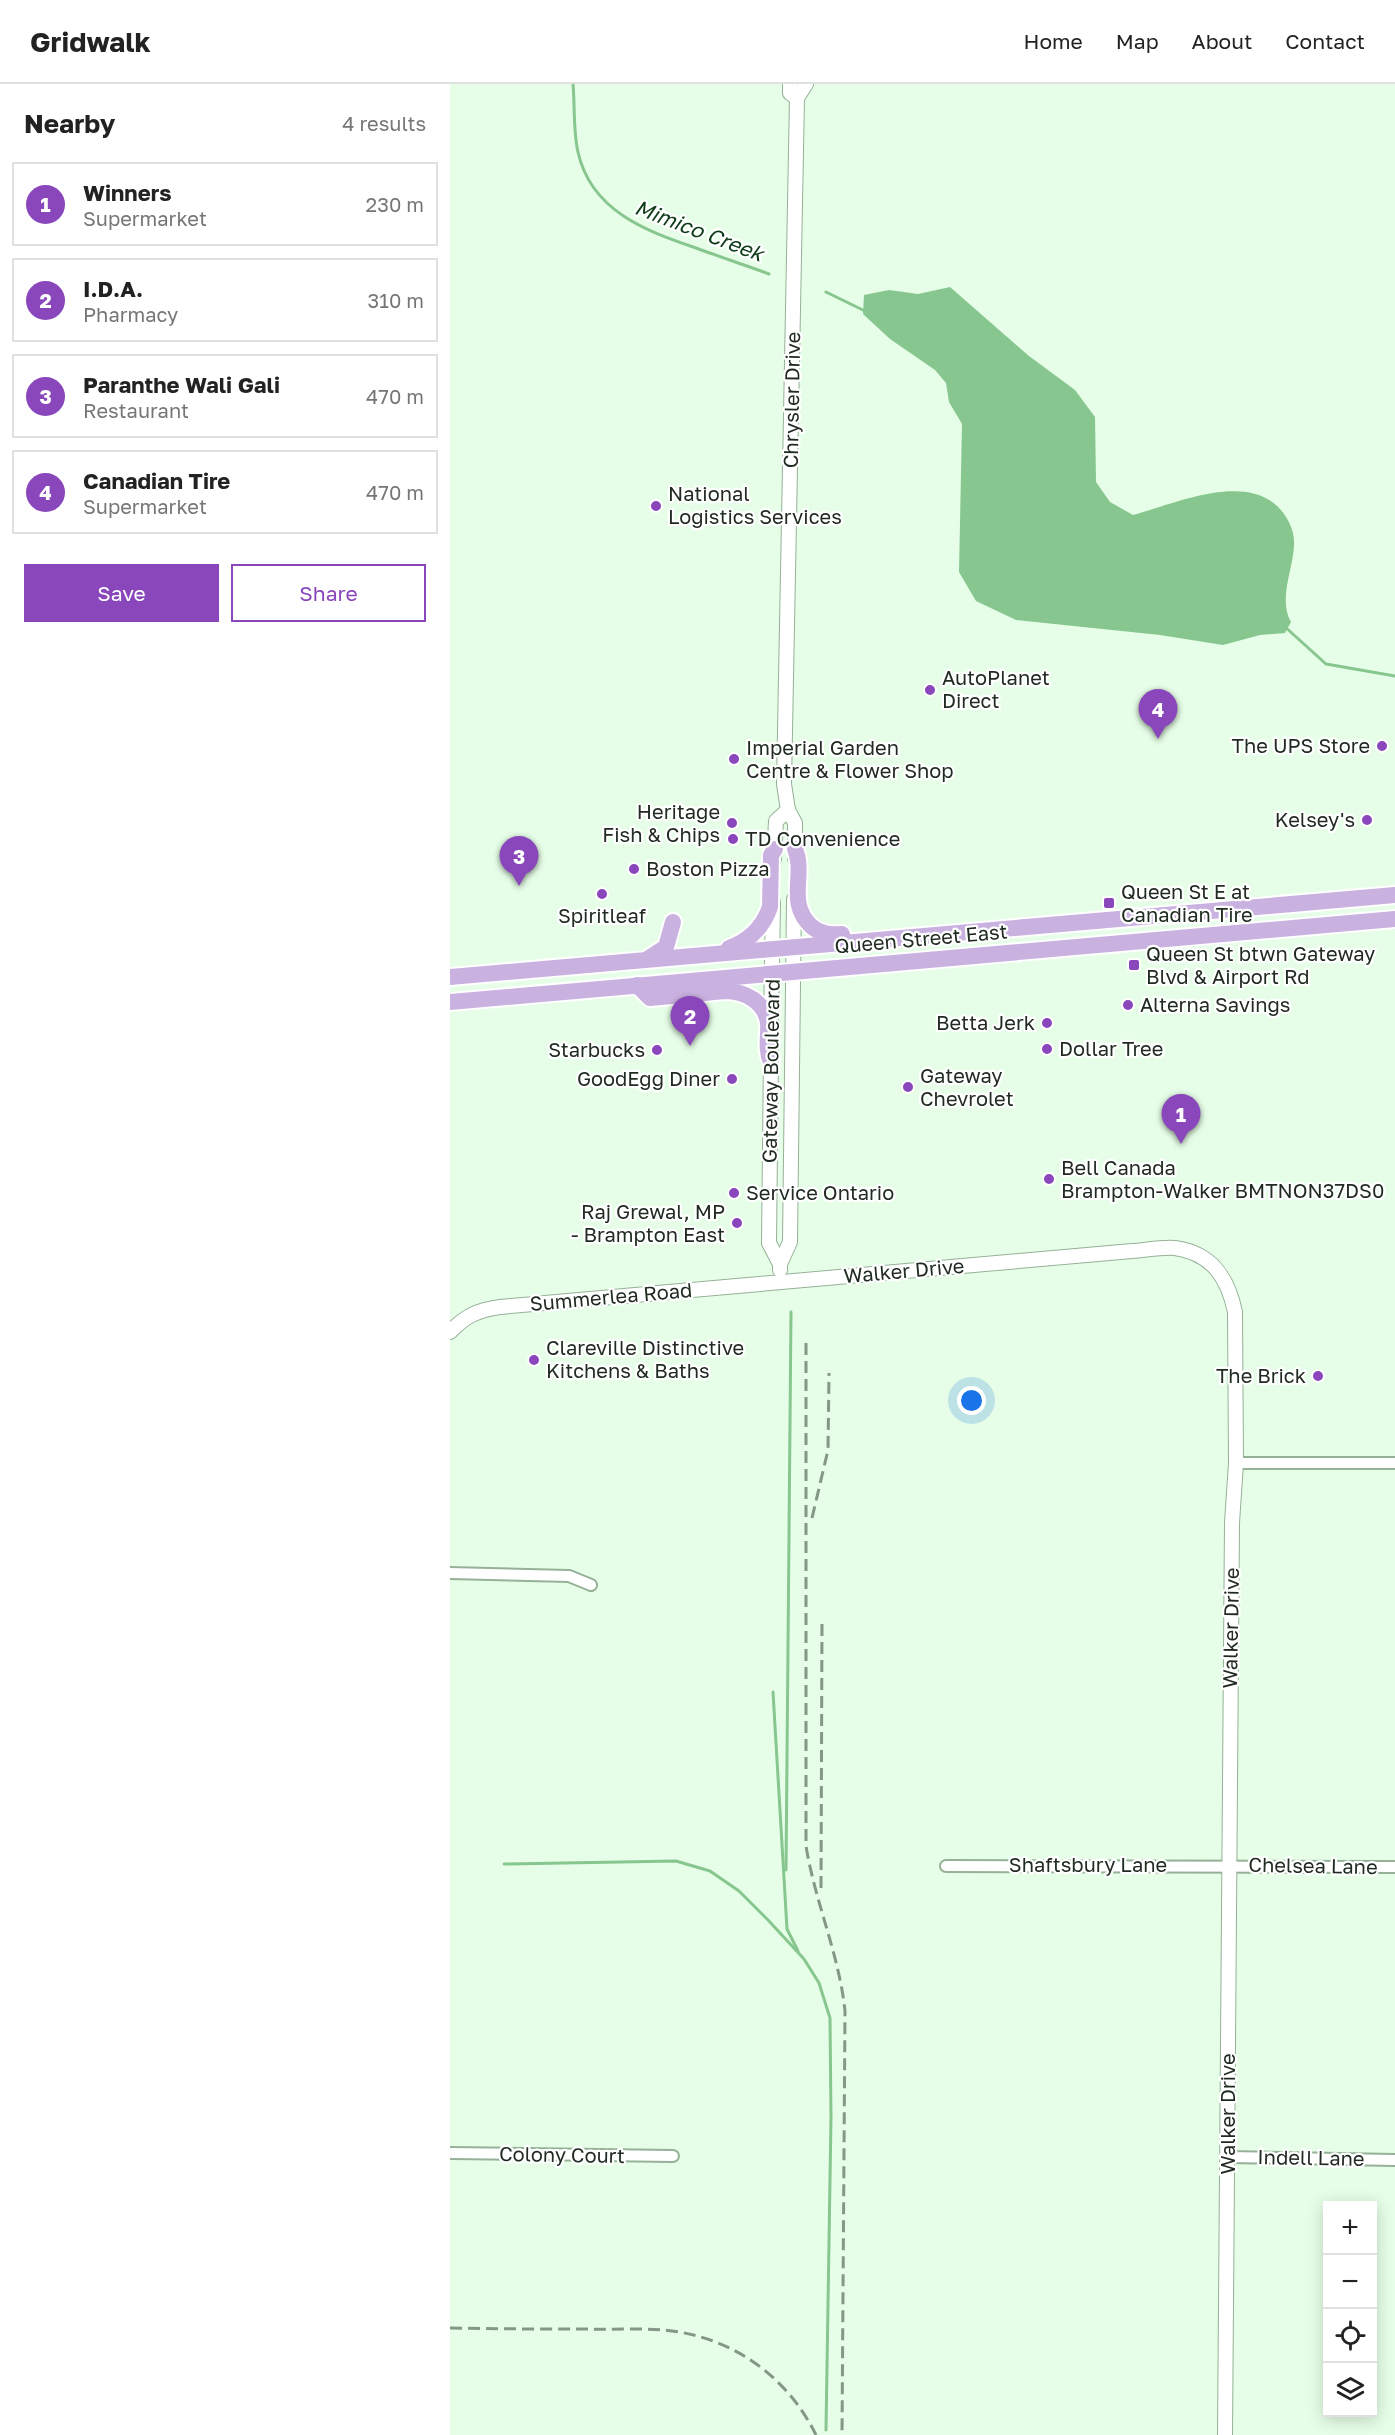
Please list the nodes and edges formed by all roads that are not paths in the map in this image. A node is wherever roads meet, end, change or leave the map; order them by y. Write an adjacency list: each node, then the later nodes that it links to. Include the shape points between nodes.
1 (790, 84): 3 (street, Chrysler Drive, via 790,93)
2 (806, 84): 3 (street)
3 (797, 98): 4 (street, Chrysler Drive, via 784,730)
4 (788, 810): 5 (street, via 776,820); 6 (street, Chrysler Drive, via 795,823)
5 (775, 849): 11 (street); 12 (main road, via 771,855 770,907 760,926 740,944)
6 (795, 849): 9 (main road, via 798,906 809,924 828,934 883,930); 10 (street, Chrysler Drive)
7 (1395, 895): 9 (main road, Queen Street East)
8 (1395, 920): 14 (main road, Queen Street East)
9 (891, 938): 10 (main road, Queen Street East)
10 (794, 946): 11 (main road, Queen Street East); 14 (street, Chrysler Drive)
11 (772, 948): 12 (main road, Queen Street East); 15 (street, Gateway Boulevard)
12 (690, 956): 13 (main road, Queen Street East); 13 (main road, via 673,922 666,947)
13 (645, 960): 16 (main road, Queen Street East)
14 (794, 971): 15 (main road, Queen Street East); 20 (street, Gateway Boulevard, via 790,1242)
15 (772, 973): 17 (main road, Queen Street East); 19 (street, Gateway Boulevard)
16 (450, 977)
17 (637, 985): 18 (main road, Queen Street East); 19 (main road, via 650,998 725,991 750,996 766,1017)
18 (450, 1002)
19 (771, 1062): 20 (street, Gateway Boulevard, via 769,1243)
20 (780, 1264): 21 (street, Gateway Boulevard)
21 (781, 1281): 22 (street, Summerlea Road, via 478,1310); 23 (street, Walker Drive, via 1173,1248 1189,1251 1208,1259 1220,1270 1231,1291 1235,1312)
22 (450, 1332)
23 (1236, 1463): 24 (street); 27 (street, Walker Drive, via 1232,1533)
24 (1395, 1463)
25 (450, 1572): 26 (street, via 569,1576)
26 (591, 1585)
27 (1231, 1865): 28 (street, Shaftsbury Lane); 29 (street, Chelsea Lane); 32 (street, Walker Drive)
28 (946, 1866)
29 (1395, 1867)
30 (450, 2153): 31 (street, Colony Court)
31 (673, 2156)
32 (1228, 2157): 33 (street, Indell Lane); 34 (street, Walker Drive)
33 (1395, 2160)
34 (1225, 2435)

